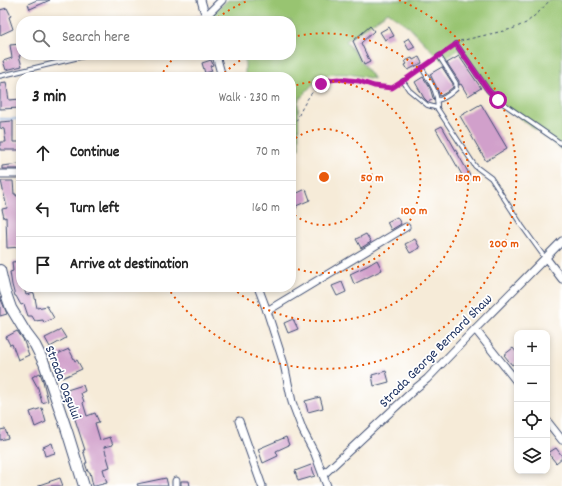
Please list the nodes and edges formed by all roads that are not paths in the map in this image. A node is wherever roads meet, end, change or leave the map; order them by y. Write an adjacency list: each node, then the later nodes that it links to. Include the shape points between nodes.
1 (201, 0): 3 (street)
2 (222, 0): 4 (street)
3 (206, 16)
4 (209, 16)
5 (456, 44): 17 (lane, via 498,100)
6 (439, 56): 15 (lane, via 456,83 456,89)
7 (68, 60): 11 (lane)
8 (217, 60): 12 (street)
9 (422, 68): 15 (lane)
10 (16, 72): 13 (lane)
11 (17, 72)
12 (221, 72)
13 (0, 76)
14 (403, 81): 16 (lane, via 409,90 427,105)
15 (438, 100): 16 (lane)
16 (437, 108): 22 (lane, via 475,166 491,178)
17 (562, 144)
18 (0, 174): 19 (street)
19 (16, 174)
20 (406, 227): 26 (street)
21 (562, 241): 22 (street, Strada George Bernard Shaw)
22 (545, 258): 24 (street); 27 (street, Strada George Bernard Shaw)
23 (0, 270): 33 (main road, Strada Oașului, via 12,308 44,363)
24 (562, 279)
25 (260, 292): 26 (street)
26 (267, 311): 32 (street, via 284,364 292,402)
27 (475, 329): 28 (street); 32 (street, Strada George Bernard Shaw, via 427,379)
28 (514, 378)
29 (238, 421): 34 (street)
30 (550, 425): 31 (street)
31 (562, 440)
32 (323, 475): 35 (street)
33 (84, 486)
34 (262, 486)
35 (327, 486)

